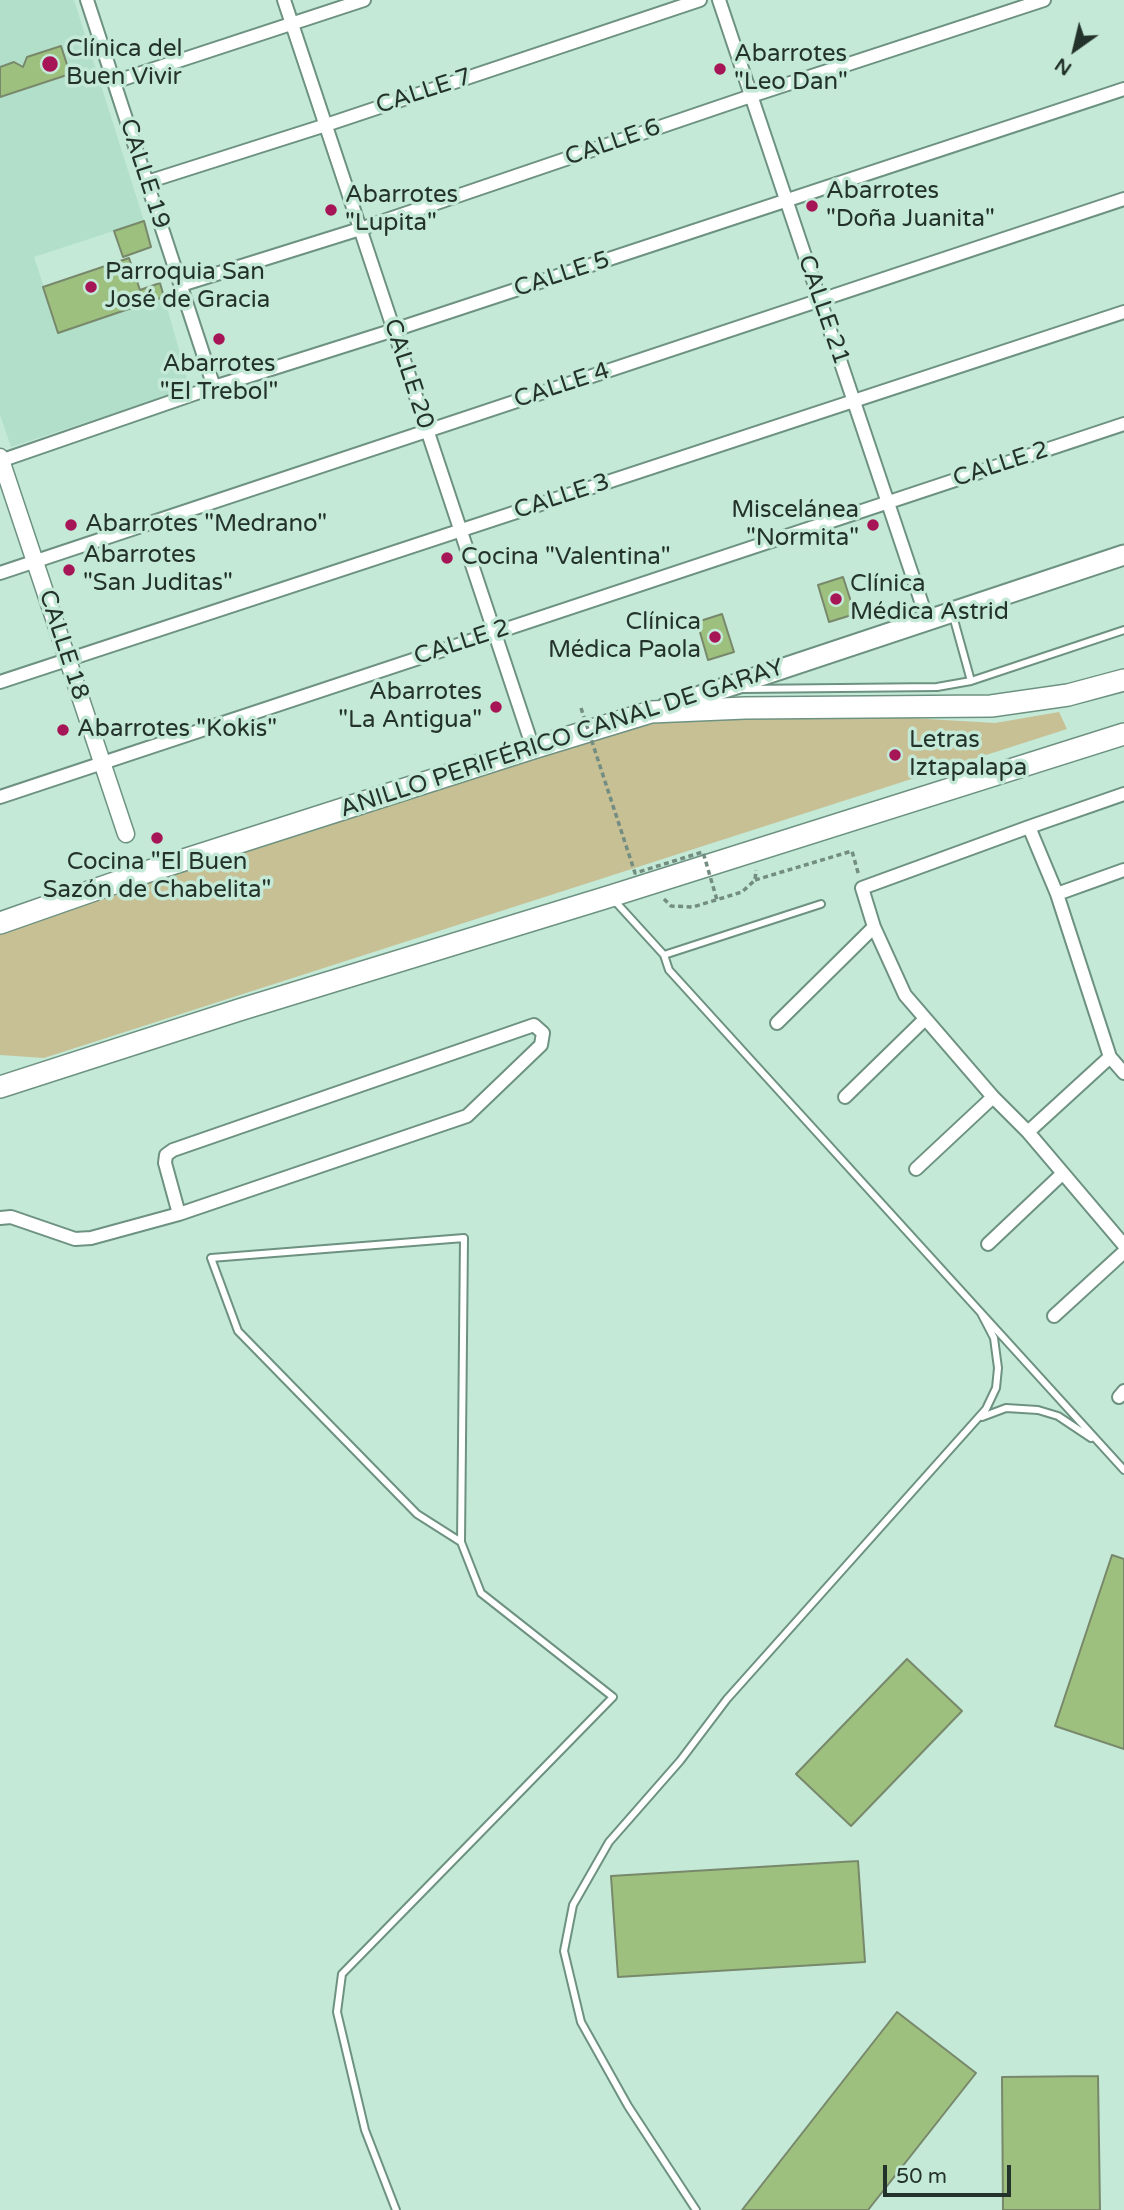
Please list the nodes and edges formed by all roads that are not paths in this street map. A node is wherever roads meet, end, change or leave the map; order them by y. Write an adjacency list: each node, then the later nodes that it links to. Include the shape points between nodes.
1 (88, 0): 8 (street, CALLE 19)
2 (284, 0): 7 (street, CALLE 20)
3 (364, 0): 7 (street)
4 (700, 0): 11 (street, CALLE 7)
5 (719, 0): 10 (street, CALLE 21)
6 (1044, 0): 10 (street, CALLE 6)
7 (292, 25): 8 (street); 11 (street, CALLE 20)
8 (114, 82): 12 (street, CALLE 19)
9 (1124, 89): 14 (street, CALLE 5)
10 (751, 96): 14 (street, CALLE 21); 15 (street, CALLE 6)
11 (326, 125): 12 (street, CALLE 7); 15 (street, CALLE 20)
12 (147, 182): 16 (street, CALLE 19)
13 (1124, 199): 17 (street, CALLE 4)
14 (787, 200): 17 (street, CALLE 21); 19 (street, CALLE 5)
15 (360, 229): 16 (street, CALLE 6); 19 (street, CALLE 20)
16 (181, 285): 20 (street, CALLE 19)
17 (820, 300): 21 (street, CALLE 21); 23 (street, CALLE 4)
18 (1124, 312): 21 (street, CALLE 3)
19 (394, 330): 20 (street, CALLE 5); 23 (street, CALLE 20)
20 (214, 387): 24 (street, CALLE 5)
21 (854, 401): 25 (street, CALLE 21); 26 (street, CALLE 3)
22 (1124, 424): 25 (street, CALLE 2)
23 (427, 431): 26 (street, CALLE 20); 28 (street, CALLE 4)
24 (0, 459): 28 (street, CALLE 18)
25 (888, 502): 31 (street, CALLE 21); 33 (street, CALLE 2)
26 (460, 530): 33 (street, CALLE 20); 34 (street, CALLE 3)
27 (1124, 555): 30 (main road, ANILLO PERIFÉRICO CANAL DE GARAY)
28 (35, 561): 29 (street, CALLE 4); 34 (street, CALLE 18)
29 (0, 573)
30 (951, 611): 31 (main road, ANILLO PERIFÉRICO CANAL DE GARAY); 36 (lane)
31 (928, 619): 38 (main road, ANILLO PERIFÉRICO CANAL DE GARAY)
32 (1124, 630): 36 (lane)
33 (494, 633): 41 (street, CALLE 20); 42 (street, CALLE 2)
34 (68, 660): 37 (street, CALLE 3); 42 (street, CALLE 18)
35 (1124, 680): 39 (highway, via 1068,695 991,706)
36 (971, 681): 38 (lane, via 936,687)
37 (0, 682)
38 (724, 690): 39 (main road, ANILLO PERIFÉRICO CANAL DE GARAY)
39 (651, 712): 41 (highway, ANILLO PERIFÉRICO CANAL DE GARAY)
40 (1124, 734): 49 (highway)
41 (533, 748): 51 (highway, ANILLO PERIFÉRICO CANAL DE GARAY)
42 (102, 763): 44 (street, CALLE 2); 46 (street, CALLE 18)
43 (1124, 794): 45 (street)
44 (0, 797)
45 (1028, 827): 48 (street); 52 (street, via 862,888)
46 (126, 834)
47 (1124, 870): 48 (street)
48 (1057, 894): 56 (street)
49 (611, 897): 53 (lane); 58 (highway)
50 (821, 904): 53 (lane)
51 (0, 923)
52 (874, 927): 54 (street, via 905,995); 55 (street)
53 (664, 955): 69 (lane, via 669,970)
54 (924, 1020): 59 (street); 60 (street)
55 (777, 1023)
56 (1110, 1058): 57 (street); 61 (street)
57 (1124, 1073)
58 (4, 1084)
59 (845, 1097)
60 (993, 1097): 61 (street); 62 (street)
61 (1028, 1132): 63 (street)
62 (916, 1169)
63 (1062, 1174): 66 (street); 67 (street)
64 (179, 1214): 64 (street, via 467,1116 541,1045 543,1032 534,1025 173,1150 165,1163); 65 (street, via 75,1239 10,1217)
65 (0, 1218)
66 (988, 1244)
67 (1124, 1245)
68 (1124, 1252): 70 (street)
69 (981, 1313): 71 (lane, via 993,1338 998,1368 992,1399); 72 (lane)
70 (1054, 1316)
71 (980, 1418): 72 (lane, via 1006,1408 1038,1410 1068,1422); 76 (lane, via 727,1699 680,1762 609,1842 573,1905 564,1951 581,2022 628,2106)
72 (1101, 1445): 73 (lane)
73 (1124, 1470)
74 (461, 1542): 74 (lane, via 464,1238 211,1258 238,1331 417,1514); 75 (lane, via 481,1593 613,1697 342,1974 337,2011 365,2130)
75 (396, 2210)
76 (696, 2210)

